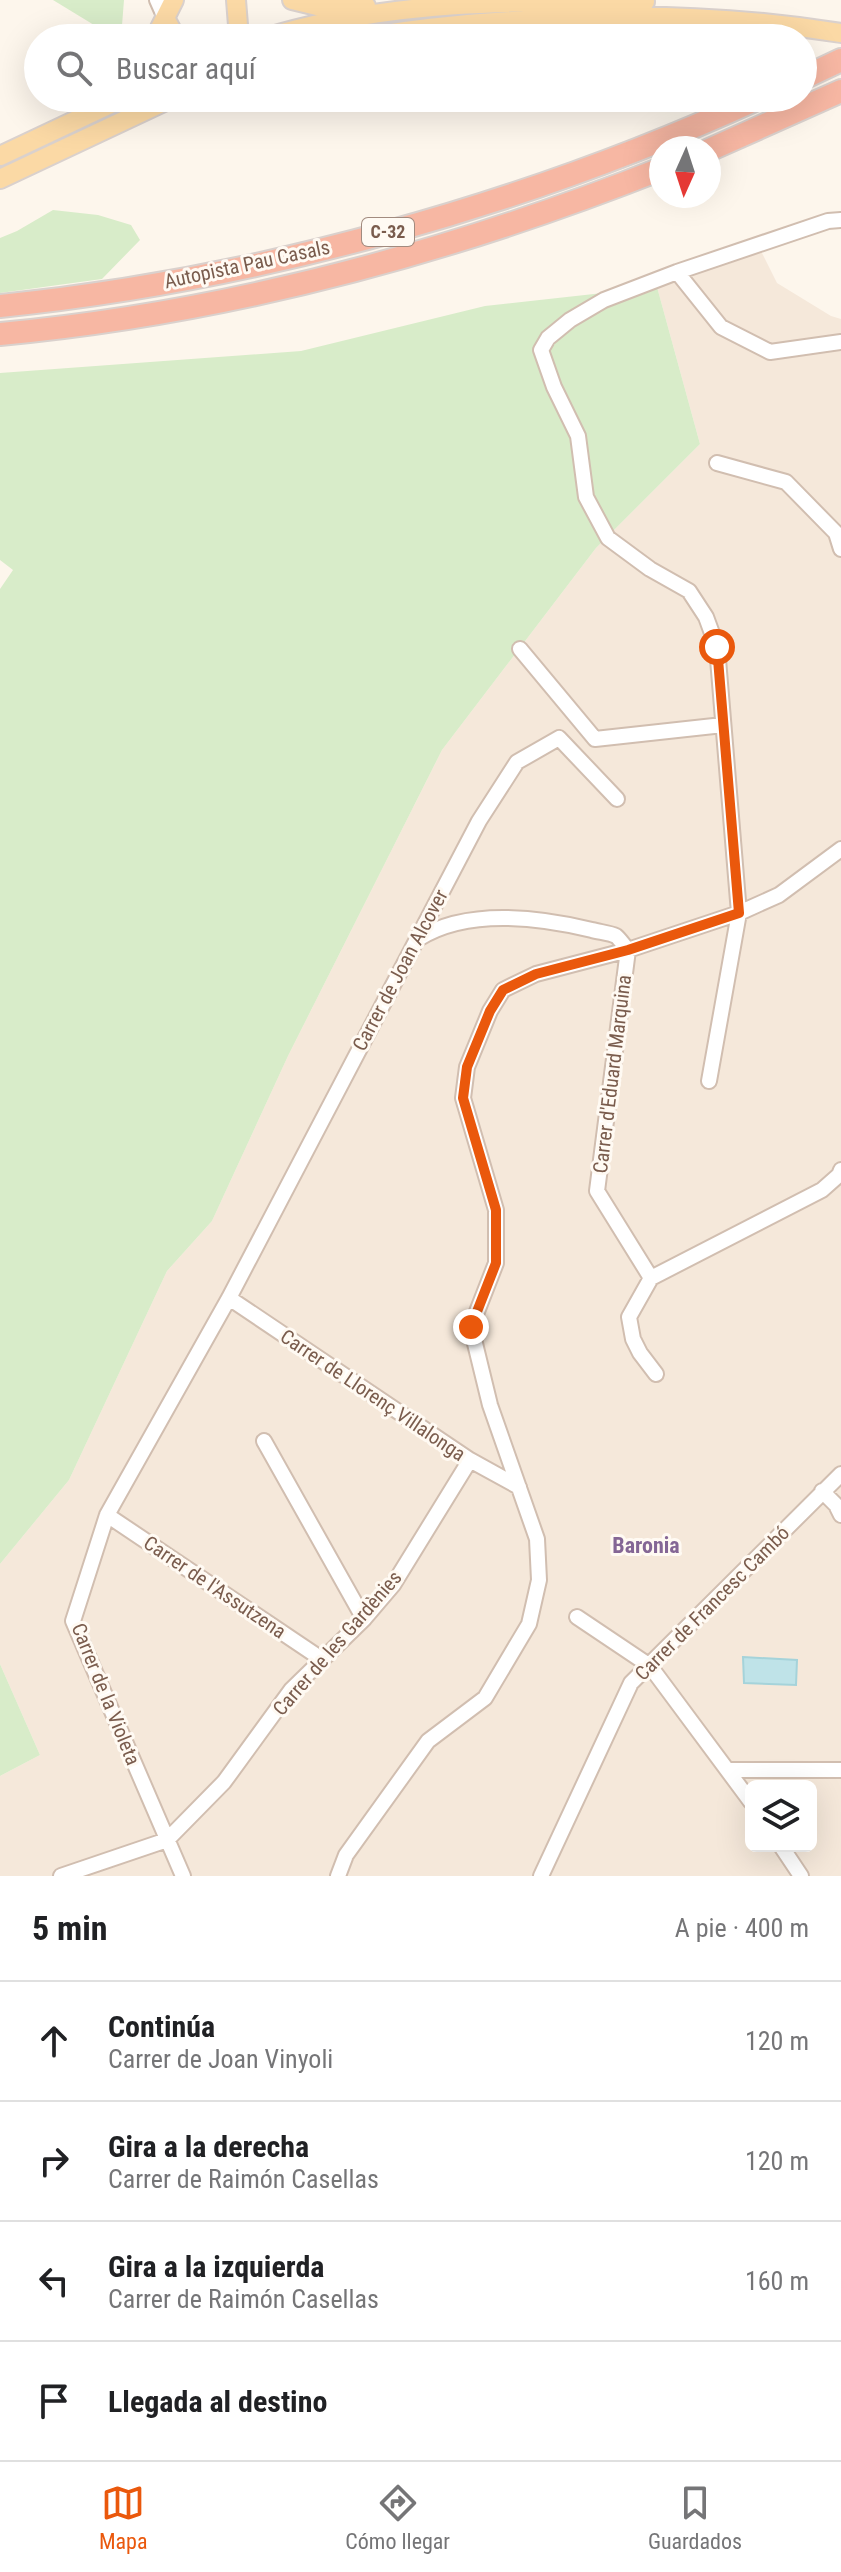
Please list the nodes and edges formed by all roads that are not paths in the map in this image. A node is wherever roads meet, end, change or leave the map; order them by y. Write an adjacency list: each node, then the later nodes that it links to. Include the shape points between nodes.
1 (157, 0): 7 (street)
2 (174, 0): 7 (main road)
3 (236, 0): 11 (main road)
4 (292, 0): 5 (main road, via 317,6 373,6)
5 (425, 0)
6 (636, 1): 8 (main road); 12 (main road, via 435,6)
7 (165, 18): 9 (main road); 10 (main road)
8 (788, 20): 13 (main road, via 647,15); 14 (main road); 15 (main road)
9 (162, 24)
10 (168, 24)
11 (238, 24)
12 (319, 24)
13 (469, 24)
14 (804, 24)
15 (841, 24)
16 (817, 27): 17 (main road)
17 (841, 33)
18 (841, 60): 19 (highway)
19 (817, 71)
20 (841, 91): 21 (highway)
21 (817, 102)
22 (90, 112): 28 (main road)
23 (92, 112): 28 (main road)
24 (119, 112): 29 (main road)
25 (143, 112): 29 (main road)
26 (729, 112): 36 (highway, Autopista Pau Casals / C-32, via 612,160 369,237 232,270)
27 (794, 112): 30 (highway)
28 (87, 114): 31 (main road)
29 (78, 143): 33 (main road)
30 (721, 145)
31 (0, 156)
32 (649, 174): 37 (highway, Autopista Pau Casals / C-32, via 493,229 321,277 130,316)
33 (0, 179)
34 (841, 220): 35 (street)
35 (677, 272): 38 (street, via 721,327 770,352); 42 (street, via 604,300 570,320 541,350 578,436 586,497 608,538 689,591 706,617 717,647)
36 (0, 306)
37 (0, 334)
38 (841, 342)
39 (717, 463): 40 (street, via 786,482 836,533)
40 (841, 549)
41 (520, 649): 42 (street, via 595,739)
42 (723, 725): 45 (street)
43 (617, 799): 46 (street, Carrer de Joan Alcover, via 559,738 517,762)
44 (841, 849): 45 (street, via 779,895)
45 (739, 913): 47 (street); 48 (street)
46 (415, 942): 47 (street, via 434,929 480,920 527,919 617,937); 51 (street, Carrer de Joan Alcover)
47 (628, 950): 50 (street, Carrer d'Eduard Marquina, via 597,1191); 56 (street, via 536,974 503,990 467,1067 463,1098 496,1210 496,1263 471,1327 490,1405)
48 (709, 1081)
49 (841, 1170): 50 (street, via 822,1190)
50 (651, 1278): 52 (street, via 629,1317 633,1339)
51 (229, 1298): 54 (street, Carrer de Llorenç Villalonga); 58 (street, Carrer de la Violeta)
52 (656, 1374)
53 (264, 1441): 61 (street)
54 (470, 1460): 56 (street, Carrer de Llorenç Villalonga); 61 (street, Carrer de les Gardènies, via 393,1585)
55 (841, 1474): 57 (street, Carrer de Francesc Cambó)
56 (519, 1487): 71 (street, via 537,1539 539,1580 529,1624 485,1698 428,1741 346,1855)
57 (822, 1491): 59 (street); 63 (street, Carrer de Francesc Cambó)
58 (107, 1515): 62 (street, Carrer de l'Assutzena); 67 (street, Carrer de la Violeta, via 73,1621)
59 (841, 1515)
60 (577, 1617): 63 (street)
61 (364, 1619): 62 (street, Carrer de les Gardènies)
62 (323, 1660): 67 (street, Carrer de les Gardènies, via 291,1690 224,1782)
63 (650, 1666): 64 (street); 72 (street, Carrer de Francesc Cambó, via 631,1683)
64 (730, 1770): 65 (street); 66 (street)
65 (841, 1770)
66 (745, 1793)
67 (167, 1840): 69 (street, Carrer de les Gardènies); 70 (street, Carrer de la Violeta)
68 (785, 1852): 73 (street)
69 (61, 1876)
70 (183, 1876)
71 (338, 1876)
72 (541, 1876)
73 (801, 1876)

